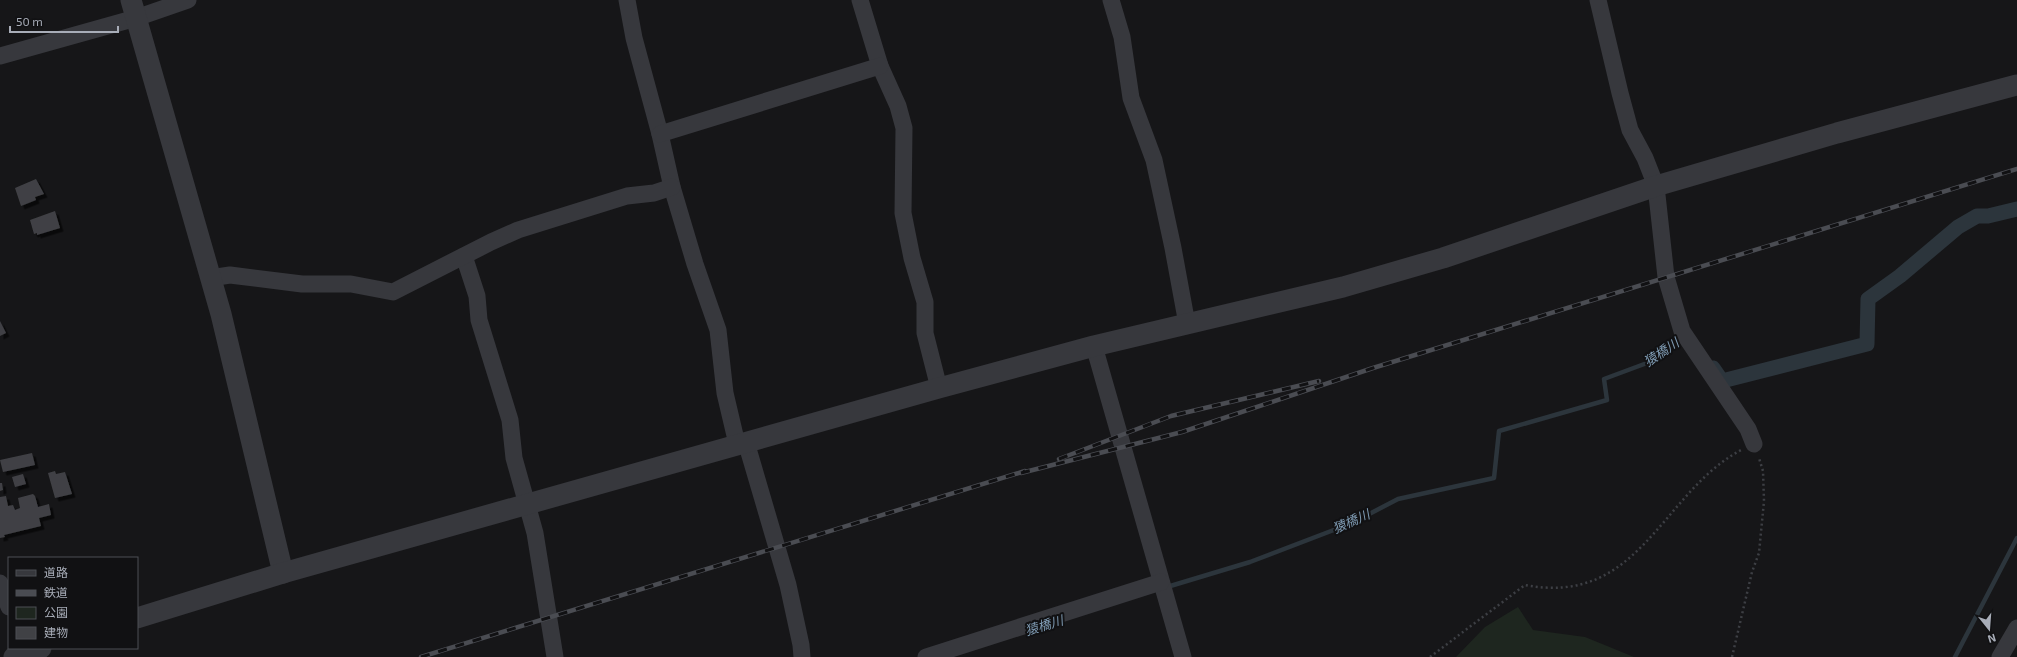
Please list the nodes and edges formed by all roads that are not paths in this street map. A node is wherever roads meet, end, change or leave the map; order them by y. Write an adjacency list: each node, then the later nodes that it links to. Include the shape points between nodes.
1 (188, 0): 6 (street)
2 (627, 0): 10 (street, via 634,38)
3 (860, 0): 8 (street)
4 (1111, 0): 15 (street, via 1122,37 1131,98 1154,160)
5 (1598, 0): 11 (street, via 1630,130)
6 (134, 9): 7 (street); 14 (street)
7 (0, 56)
8 (880, 66): 10 (street); 17 (street, via 898,106 904,128 903,213 912,258 925,302 925,333)
9 (2017, 85): 11 (street, via 1837,133)
10 (660, 134): 12 (street)
11 (1656, 186): 15 (street, via 1443,258 1343,287); 19 (street, via 1666,277 1685,335 1748,429)
12 (672, 187): 13 (street, via 654,193 627,196 518,230); 18 (street, via 718,330 725,393)
13 (464, 256): 14 (street, via 393,292 351,284 302,284 230,275); 20 (street, via 477,296 479,320 510,420 514,458)
14 (210, 278): 21 (street, via 238,382)
15 (1187, 324): 16 (street)
16 (1094, 346): 17 (street); 23 (street)
17 (939, 388): 18 (street)
18 (742, 443): 20 (street); 28 (street, via 788,585)
19 (1754, 444)
20 (526, 504): 21 (street); 27 (street, via 535,532)
21 (283, 573): 25 (street)
22 (0, 583): 24 (street)
23 (1162, 586): 29 (street); 30 (street)
24 (8, 604)
25 (138, 618)
26 (2017, 628): 31 (street)
27 (555, 657)
28 (802, 657)
29 (926, 657)
30 (1183, 657)
31 (2000, 657)

